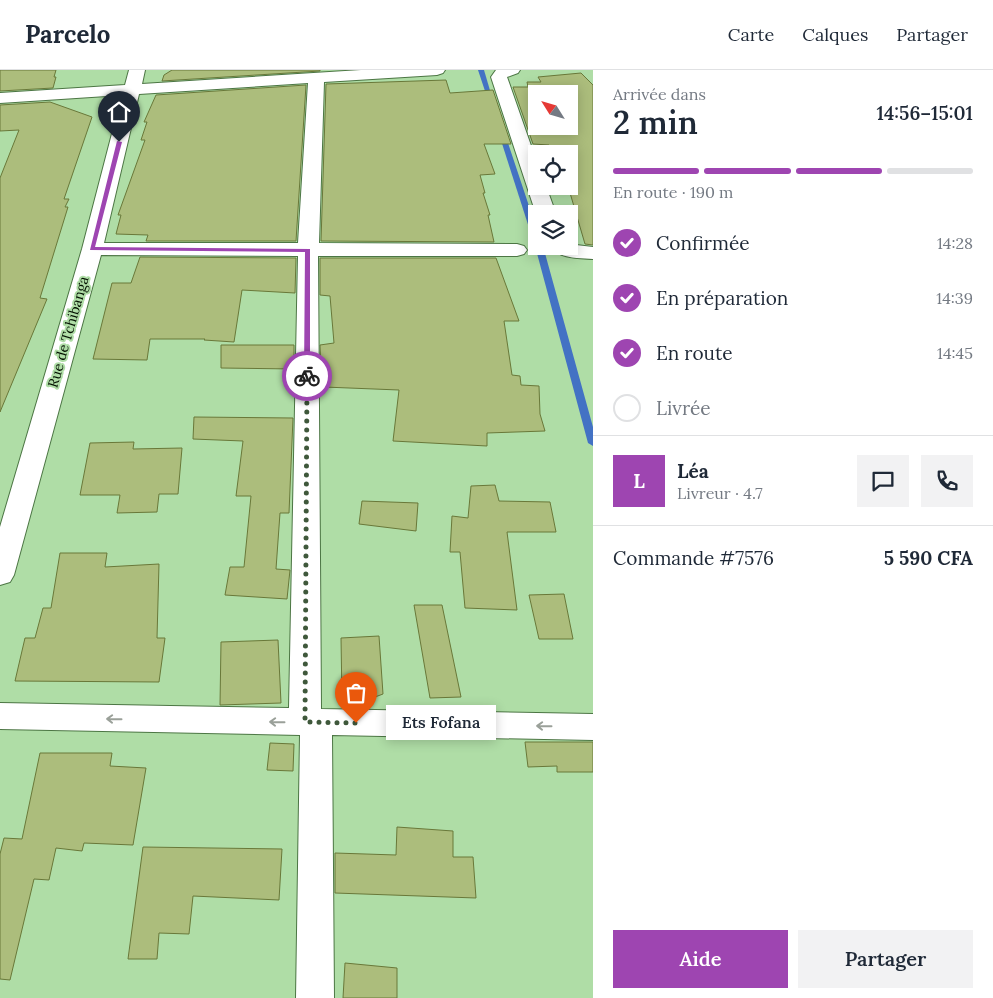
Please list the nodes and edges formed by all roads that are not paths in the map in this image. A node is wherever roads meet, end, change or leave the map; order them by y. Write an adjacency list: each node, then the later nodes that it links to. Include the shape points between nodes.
1 (437, 70): 4 (street)
2 (512, 70): 6 (street, via 498,77)
3 (135, 79): 4 (street); 5 (street); 7 (street, Rue de Tchibanga)
4 (316, 79): 8 (street)
5 (0, 98)
6 (528, 163)
7 (92, 249): 8 (street); 12 (street, Rue de Tchibanga)
8 (308, 250): 9 (street); 14 (street)
9 (517, 250)
10 (578, 252): 11 (street)
11 (593, 253)
12 (0, 575)
13 (0, 716): 14 (street, one-way to 13)
14 (311, 722): 15 (street, one-way to 14); 16 (street)
15 (593, 727)
16 (315, 998)

